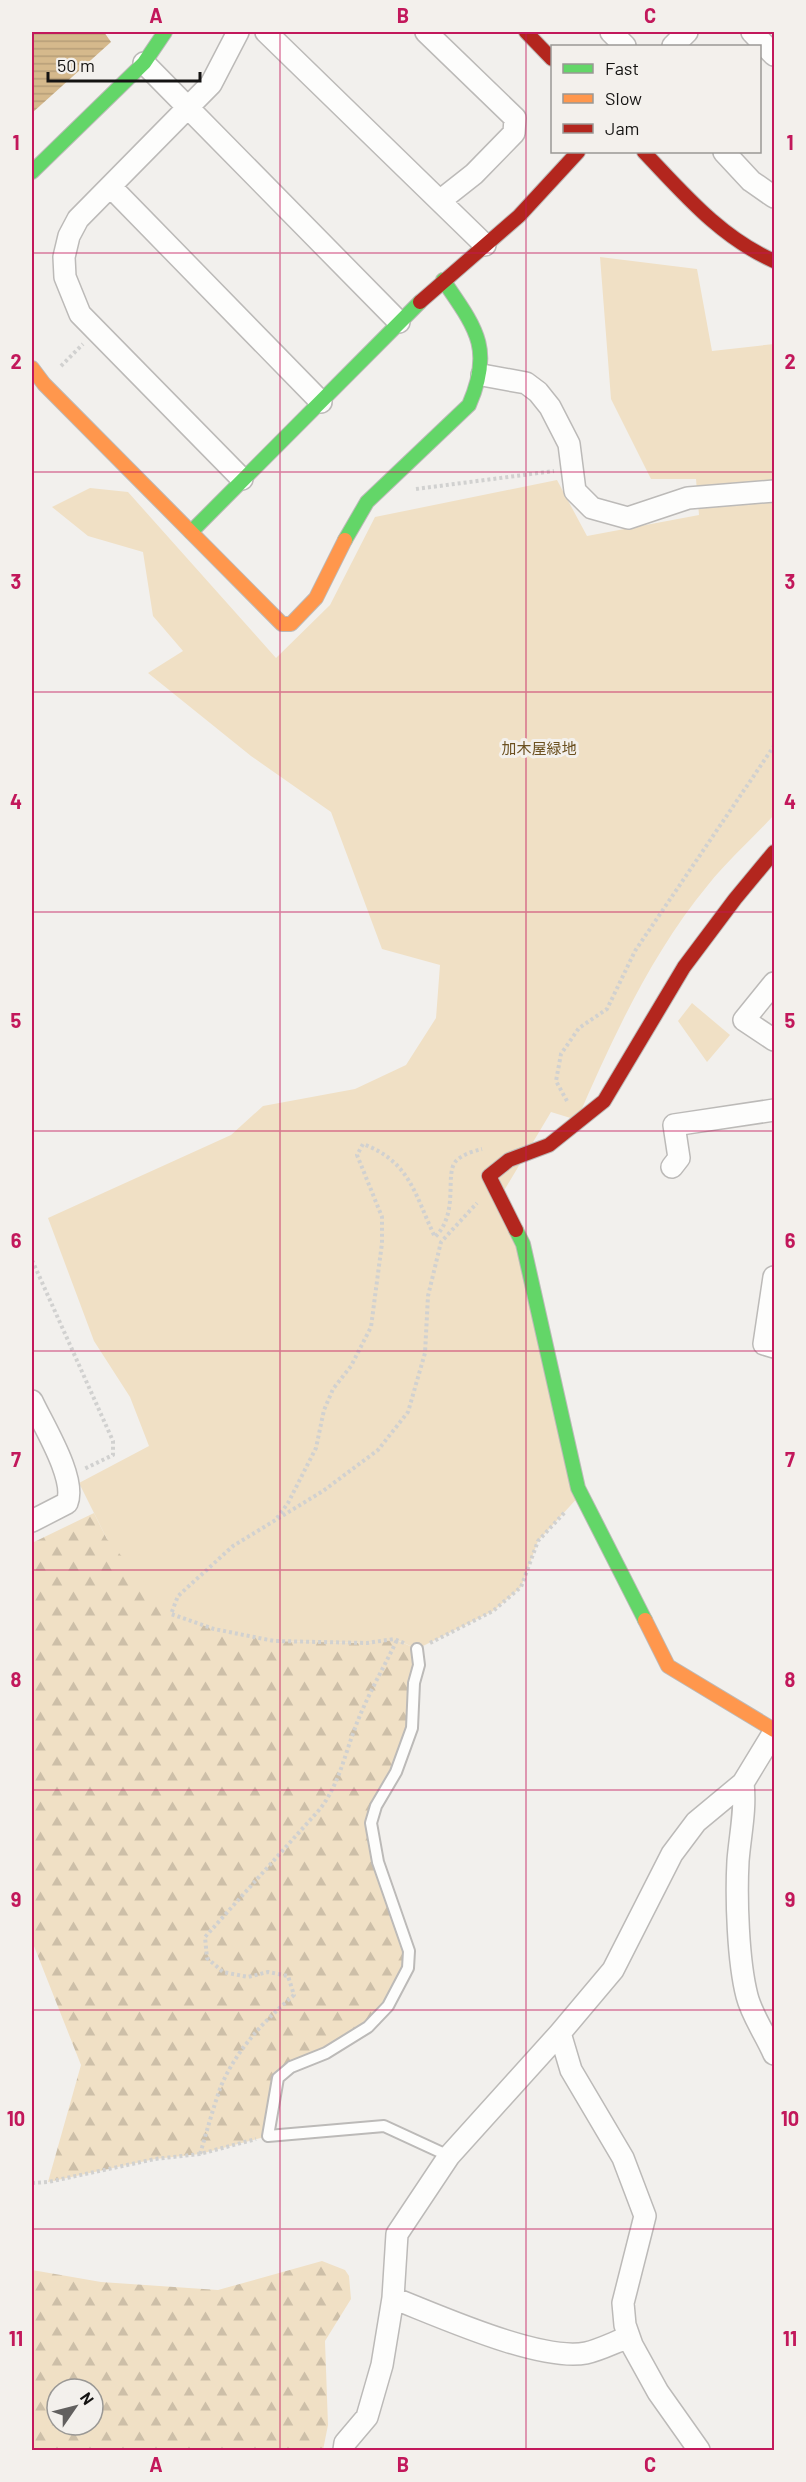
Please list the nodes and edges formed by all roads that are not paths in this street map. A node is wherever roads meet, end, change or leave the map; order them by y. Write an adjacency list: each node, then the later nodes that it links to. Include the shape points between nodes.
1 (165, 32): 13 (street)
2 (238, 32): 14 (street, via 211,84)
3 (266, 32): 21 (street)
4 (426, 32): 21 (street, via 515,118 516,126 514,133 474,174)
5 (526, 32): 12 (street)
6 (611, 32): 9 (street)
7 (687, 32): 10 (street)
8 (752, 32): 11 (street)
9 (624, 45)
10 (674, 45)
11 (774, 55)
12 (551, 58)
13 (144, 63): 14 (street); 18 (street)
14 (190, 109): 19 (street); 25 (street)
15 (577, 153): 22 (street, via 519,216)
16 (645, 153): 23 (street, via 717,226 743,246)
17 (725, 153): 20 (street, via 751,181)
18 (32, 171)
19 (111, 187): 28 (street); 29 (street, via 78,219 69,236 64,257 71,296 80,314)
20 (774, 197)
21 (441, 201): 22 (street)
22 (485, 244): 24 (street)
23 (774, 261)
24 (443, 280): 25 (street); 27 (street, via 476,329)
25 (399, 322): 28 (street)
26 (32, 368): 31 (street)
27 (482, 375): 30 (street, via 526,383 538,392 569,444 575,491 592,507 628,518 688,498); 31 (street, via 469,405 367,502 316,598 291,624 282,624)
28 (321, 402): 29 (street)
29 (242, 479): 31 (street)
30 (774, 491)
31 (191, 532)
32 (774, 852): 42 (street, via 684,967 604,1101 549,1144 508,1160 489,1176 524,1244 581,1494 668,1666)
33 (774, 983): 34 (street, via 744,1020)
34 (774, 1040)
35 (774, 1110): 36 (street, via 674,1125 680,1158)
36 (672, 1167)
37 (774, 1276): 38 (street, via 764,1344)
38 (774, 1347)
39 (32, 1401): 40 (street, via 68,1477 70,1496 67,1503)
40 (32, 1521)
41 (417, 1649): 46 (lane, via 419,1665 412,1728 371,1823 378,1862 409,1951 408,1968 388,2006 368,2027 326,2053 291,2067 278,2078 268,2136 384,2126)
42 (774, 1731): 43 (street)
43 (743, 1783): 44 (street, via 696,1822 672,1854 613,1970); 45 (street, via 745,1802 738,1861 743,1974 747,1998)
44 (560, 2033): 46 (street); 48 (street, via 570,2070 623,2158 645,2216 623,2303)
45 (774, 2055)
46 (449, 2156): 47 (street, via 397,2234)
47 (393, 2298): 48 (street, via 473,2330 552,2353 585,2353); 49 (street, via 382,2365 367,2417 345,2443)
48 (629, 2337): 50 (street, via 658,2392)
49 (344, 2451)
50 (699, 2451)

